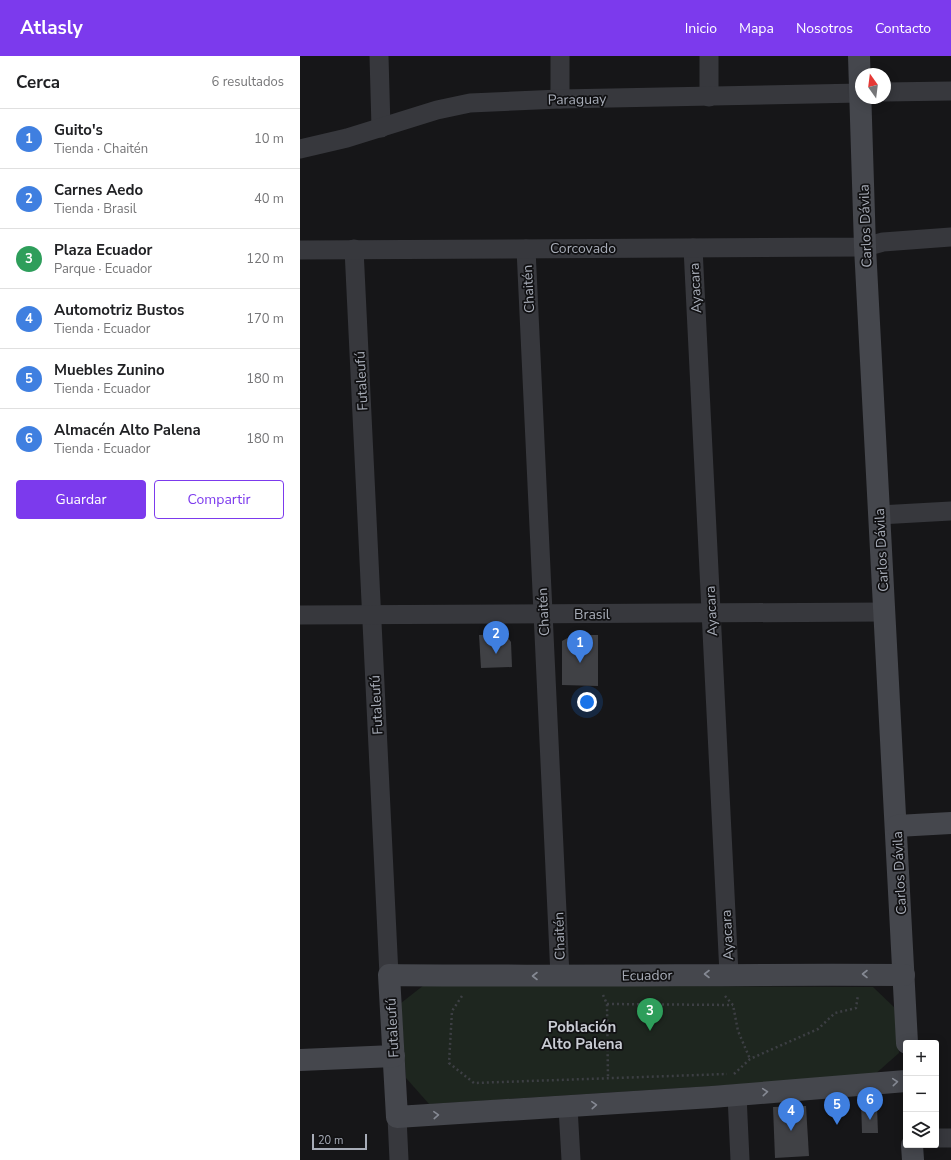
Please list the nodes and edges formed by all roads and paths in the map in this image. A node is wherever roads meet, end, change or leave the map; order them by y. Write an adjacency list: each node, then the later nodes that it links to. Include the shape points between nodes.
1 (379, 56): 12 (street)
2 (560, 56): 10 (street)
3 (709, 56): 9 (street)
4 (859, 56): 5 (street, Carlos Dávila)
5 (859, 68)
6 (951, 91): 7 (street)
7 (891, 92)
8 (855, 93): 9 (street, Paraguay)
9 (710, 97): 10 (street, Paraguay)
10 (560, 99): 12 (street, Paraguay, via 453,106)
11 (860, 104): 15 (street, Carlos Dávila)
12 (381, 128): 13 (street, Paraguay)
13 (300, 149)
14 (951, 238): 15 (street, Corcovado, via 883,242)
15 (865, 247): 16 (street, Corcovado); 21 (street, Carlos Dávila)
16 (693, 248): 18 (street, Corcovado); 23 (street, Ayacara)
17 (354, 249): 18 (street, Corcovado); 19 (street, Corcovado); 24 (street, Futaleufú)
18 (526, 249): 25 (street, Chaitén)
19 (300, 250)
20 (951, 511): 21 (street)
21 (879, 515): 22 (street, Carlos Dávila)
22 (885, 612): 23 (street, Brasil); 28 (street, Carlos Dávila)
23 (711, 613): 25 (street, Brasil); 29 (street, Ayacara)
24 (372, 614): 25 (street, Brasil); 26 (street, Brasil); 31 (street, Futaleufú)
25 (544, 614): 34 (street, Chaitén)
26 (300, 615)
27 (951, 823): 28 (street)
28 (897, 826): 32 (street, Carlos Dávila)
29 (719, 974): 30 (street, Ecuador); 35 (street, Ecuador, one-way to 35); 37 (path)
30 (843, 974): 32 (street, Ecuador, one-way to 30); 40 (path, via 857,992 856,1008 835,1013 818,1030)
31 (389, 975): 33 (street, Ecuador); 39 (street, Futaleufú)
32 (904, 975): 38 (street, Carlos Dávila)
33 (463, 976): 34 (street, Ecuador, one-way to 33); 42 (path, via 463,994 452,1011 449,1063 474,1083)
34 (560, 976): 35 (street, Ecuador)
35 (593, 976): 36 (path)
36 (607, 1004): 37 (path); 42 (path)
37 (733, 1005): 40 (path, via 738,1031)
38 (907, 1040)
39 (394, 1056): 41 (street); 46 (street, Futaleufú)
40 (750, 1059): 42 (path, via 736,1074)
41 (300, 1060)
42 (608, 1078)
43 (903, 1081): 44 (street, one-way to 43)
44 (737, 1095): 45 (street, one-way to 44); 52 (street)
45 (568, 1107): 46 (street, one-way to 45); 51 (street)
46 (397, 1117): 50 (street, Futaleufú)
47 (939, 1138): 48 (street)
48 (951, 1138)
49 (912, 1148): 53 (street)
50 (399, 1160)
51 (571, 1160)
52 (740, 1160)
53 (913, 1160)

